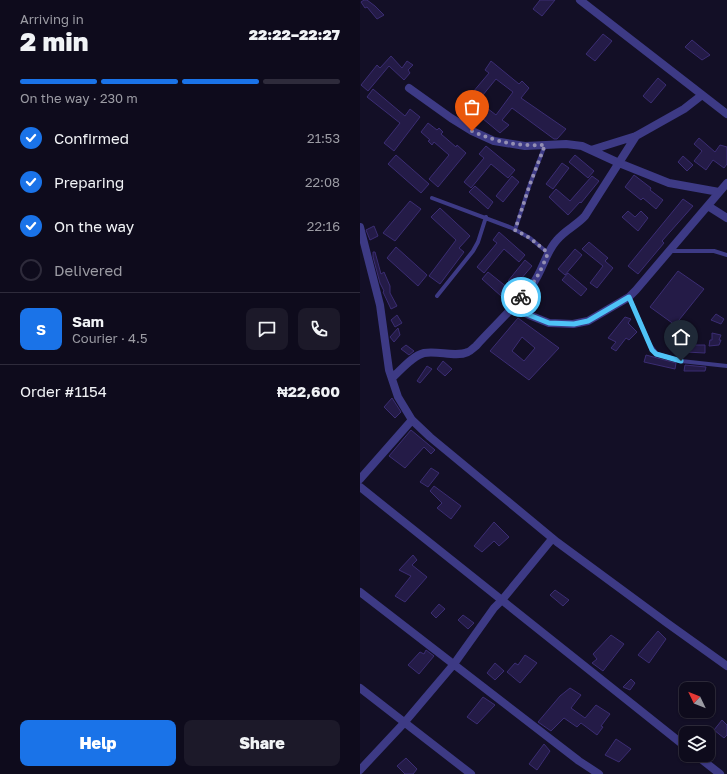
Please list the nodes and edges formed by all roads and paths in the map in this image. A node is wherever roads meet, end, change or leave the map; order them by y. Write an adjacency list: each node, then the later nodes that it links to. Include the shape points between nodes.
1 (580, 0): 3 (street)
2 (409, 88): 6 (street, via 451,118 494,141 525,146)
3 (702, 95): 4 (street); 5 (street, via 684,109)
4 (727, 114)
5 (636, 136): 7 (street); 8 (street)
6 (545, 145): 7 (street, via 566,144); 16 (lane)
7 (591, 150): 8 (street)
8 (619, 163): 10 (street, via 670,183); 18 (street, via 585,216 557,240)
9 (727, 183): 10 (street)
10 (719, 192): 12 (street)
11 (432, 198): 13 (lane)
12 (708, 206): 14 (street); 17 (street)
13 (486, 217): 16 (lane); 20 (lane, via 473,251)
14 (727, 218)
15 (360, 227): 24 (street, via 380,305)
16 (515, 230): 18 (lane, via 530,238)
17 (668, 251): 19 (lane, via 714,251); 21 (street)
18 (548, 253): 22 (street, via 540,274)
19 (727, 255)
20 (437, 296)
21 (629, 297): 22 (street, via 588,321 574,324 549,323); 23 (lane, via 656,354 681,361)
22 (513, 306): 24 (street, via 468,352 422,354)
23 (727, 366)
24 (392, 378): 25 (street, via 398,397)
25 (412, 420): 26 (street); 28 (street, via 430,438)
26 (360, 479)
27 (360, 486): 30 (street)
28 (552, 539): 30 (street); 32 (street)
29 (360, 592): 31 (street)
30 (502, 600): 31 (street); 35 (street)
31 (454, 664): 34 (street); 39 (street)
32 (727, 666)
33 (360, 688): 34 (street)
34 (404, 723): 37 (street); 38 (street)
35 (679, 741)
36 (705, 762): 40 (street)
37 (360, 770)
38 (471, 774)
39 (599, 774)
40 (720, 774)

